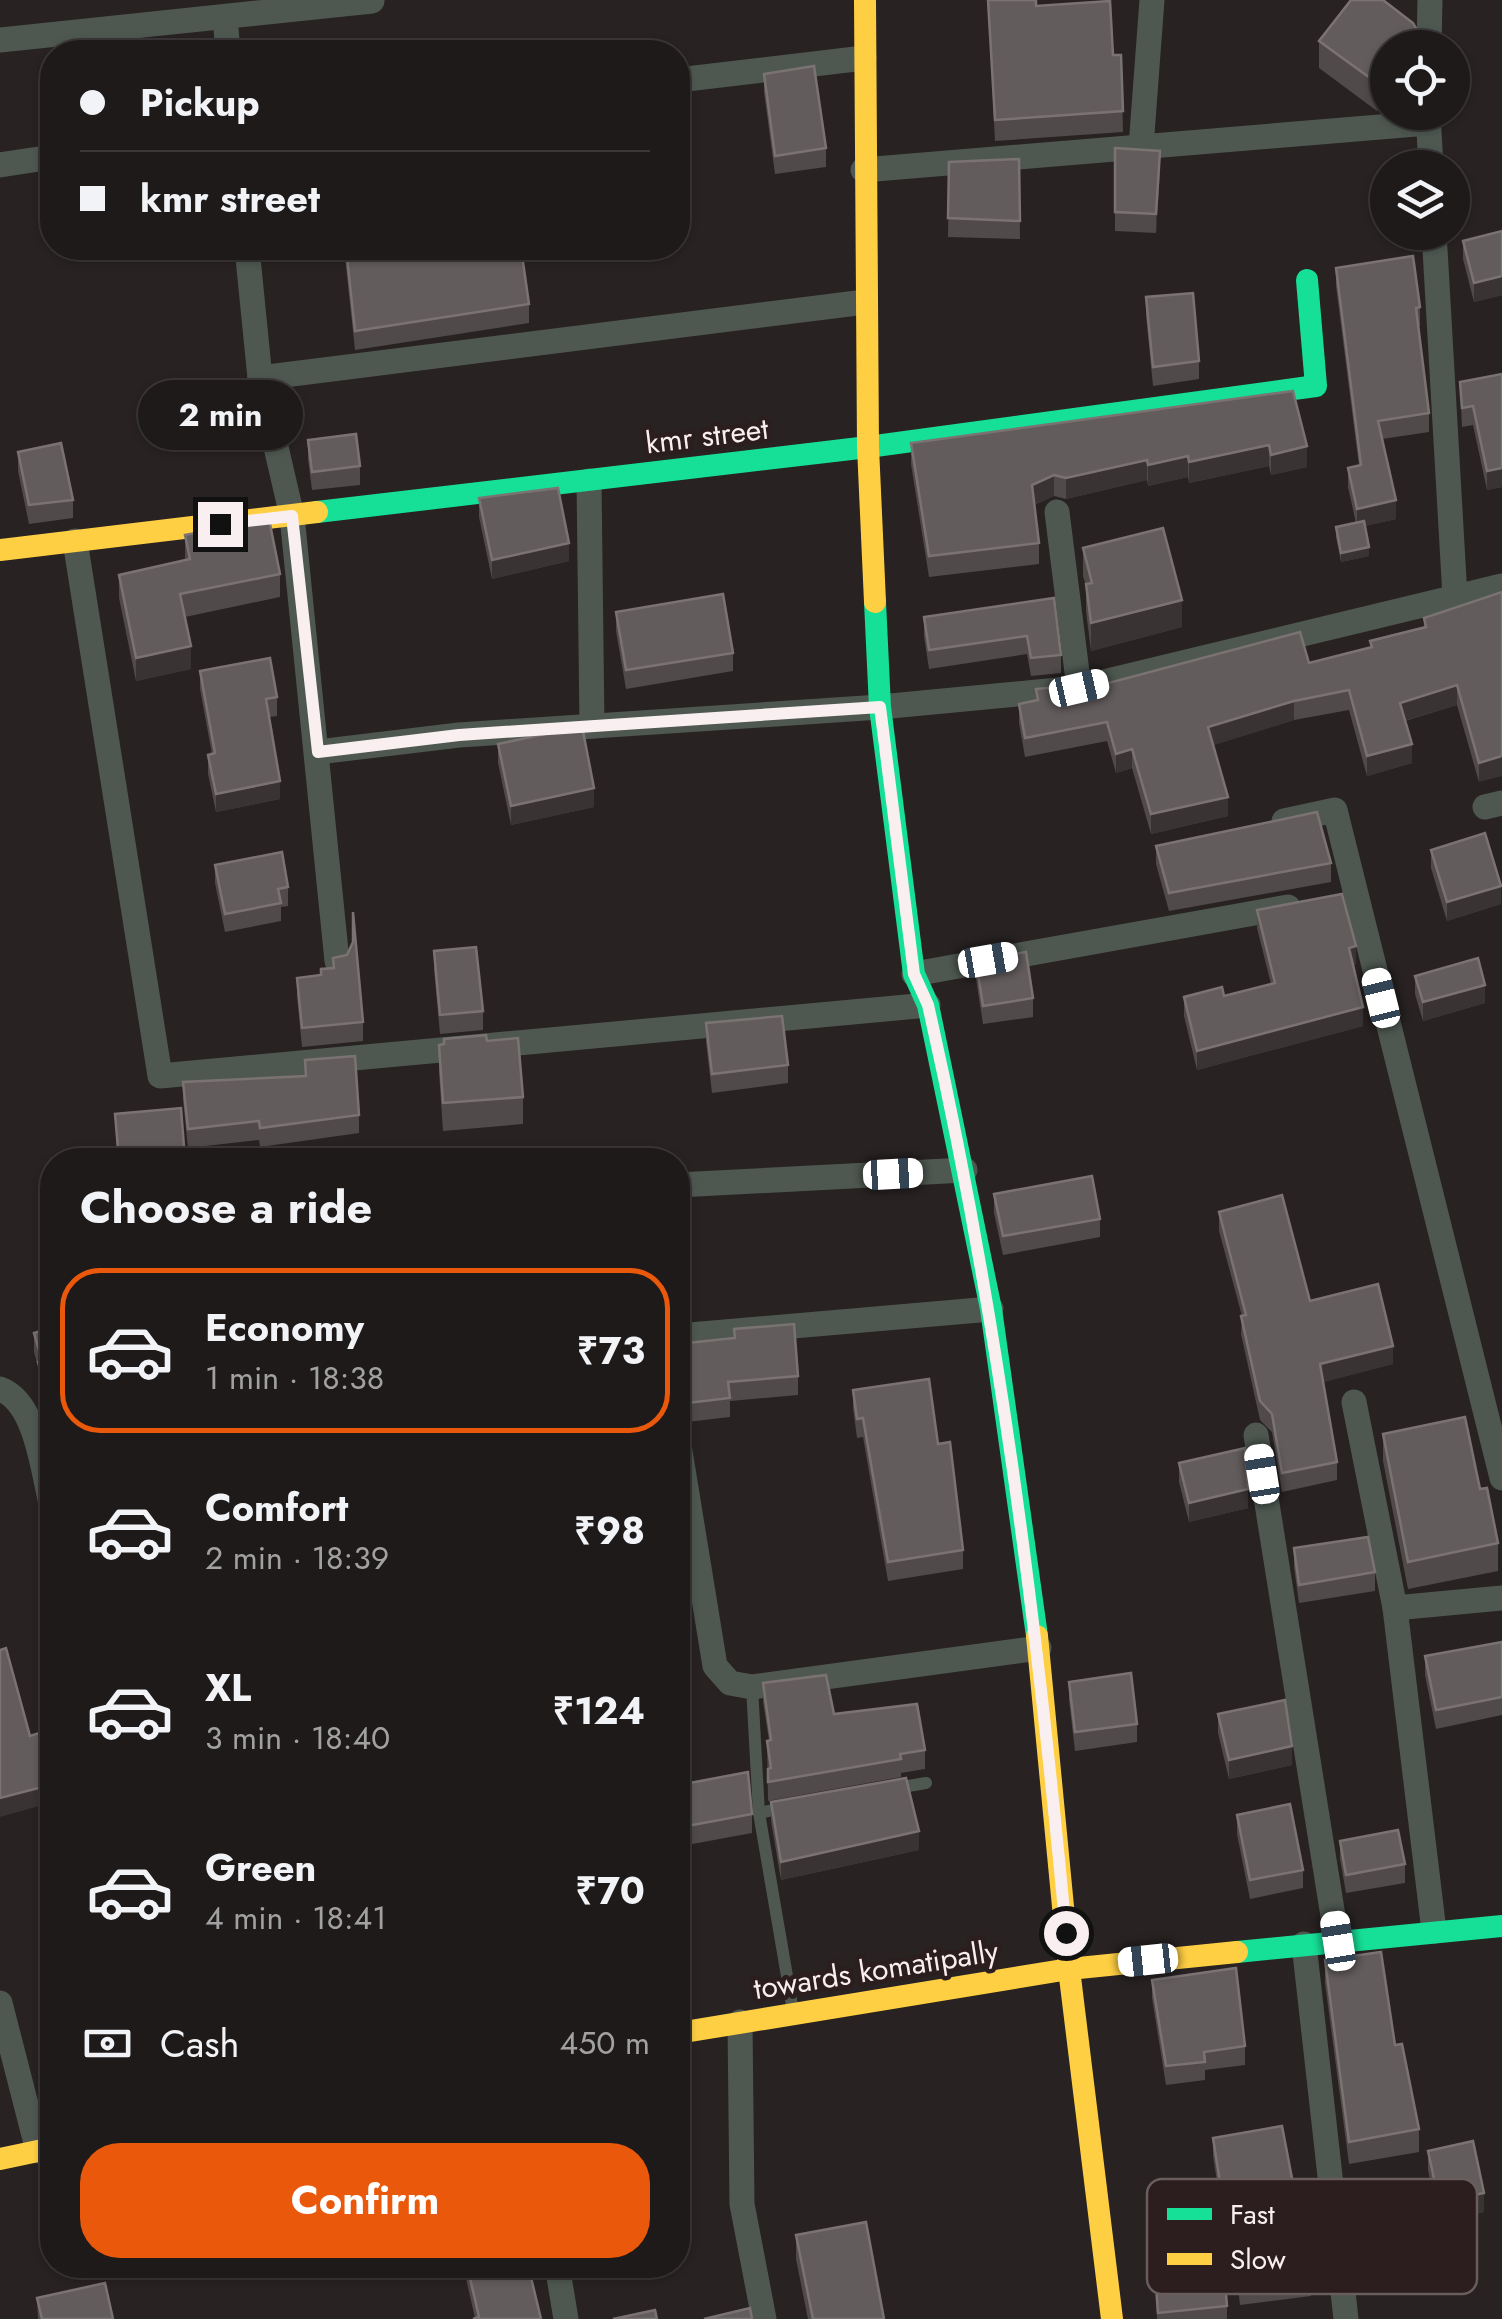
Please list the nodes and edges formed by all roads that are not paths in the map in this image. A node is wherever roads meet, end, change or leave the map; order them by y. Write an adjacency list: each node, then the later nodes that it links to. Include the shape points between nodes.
1 (865, 0): 9 (street)
2 (1152, 0): 12 (street)
3 (1430, 0): 6 (street)
4 (372, 1): 5 (street)
5 (225, 17): 7 (street); 8 (street)
6 (1430, 30)
7 (0, 40)
8 (227, 40)
9 (864, 58): 10 (street); 15 (street)
10 (690, 79)
11 (1370, 124): 12 (street)
12 (1141, 147): 15 (street)
13 (40, 160): 14 (street)
14 (0, 165)
15 (863, 170): 19 (street)
16 (1435, 250): 28 (street)
17 (248, 260): 20 (street)
18 (1307, 280): 21 (street, kmr street, via 1316,386)
19 (865, 302): 20 (street); 21 (street)
20 (260, 378): 24 (street)
21 (868, 447): 22 (street, kmr street); 30 (street)
22 (588, 481): 24 (street, kmr street); 31 (street)
23 (1057, 512): 29 (street)
24 (292, 516): 25 (street, kmr street); 32 (street)
25 (75, 542): 26 (street, kmr street); 37 (street, via 160,1076)
26 (0, 550)
27 (1502, 586): 28 (street)
28 (1455, 597): 29 (street)
29 (1079, 688): 30 (street)
30 (880, 707): 31 (street); 36 (street)
31 (592, 726): 32 (street)
32 (318, 752): 35 (street)
33 (1264, 825): 34 (street, via 1335,810)
34 (1336, 898): 36 (street); 46 (street)
35 (337, 962)
36 (914, 974): 37 (street)
37 (928, 1005): 38 (street)
38 (965, 1170): 39 (street); 40 (street)
39 (690, 1184)
40 (991, 1309): 41 (street); 50 (street)
41 (690, 1335)
42 (0, 1389): 45 (street, via 16,1396 26,1414)
43 (1354, 1402): 49 (street)
44 (1256, 1435): 58 (street)
45 (40, 1465)
46 (1502, 1478)
47 (690, 1515): 51 (street, via 714,1666 730,1683)
48 (1502, 1598): 49 (street)
49 (1395, 1608): 57 (street)
50 (1039, 1648): 51 (street); 60 (street)
51 (752, 1688): 55 (lane)
52 (926, 1783): 53 (lane)
53 (888, 1790)
54 (796, 1806): 55 (lane)
55 (759, 1812): 62 (lane)
56 (1502, 1927): 57 (street, towards komatipally)
57 (1434, 1931): 58 (street, towards komatipally)
58 (1338, 1941): 59 (street, towards komatipally)
59 (1304, 1944): 60 (street, towards komatipally); 68 (street)
60 (1069, 1969): 62 (street, towards komatipally); 73 (street)
61 (0, 2003): 65 (street)
62 (794, 2013): 63 (street, towards komatipally)
63 (740, 2022): 64 (street, towards komatipally); 72 (street, via 742,2204)
64 (690, 2031)
65 (40, 2131)
66 (40, 2151): 67 (street)
67 (0, 2159)
68 (1330, 2179)
69 (559, 2278): 71 (street)
70 (1343, 2294): 74 (street)
71 (566, 2319)
72 (764, 2319)
73 (1112, 2319)
74 (1346, 2319)

